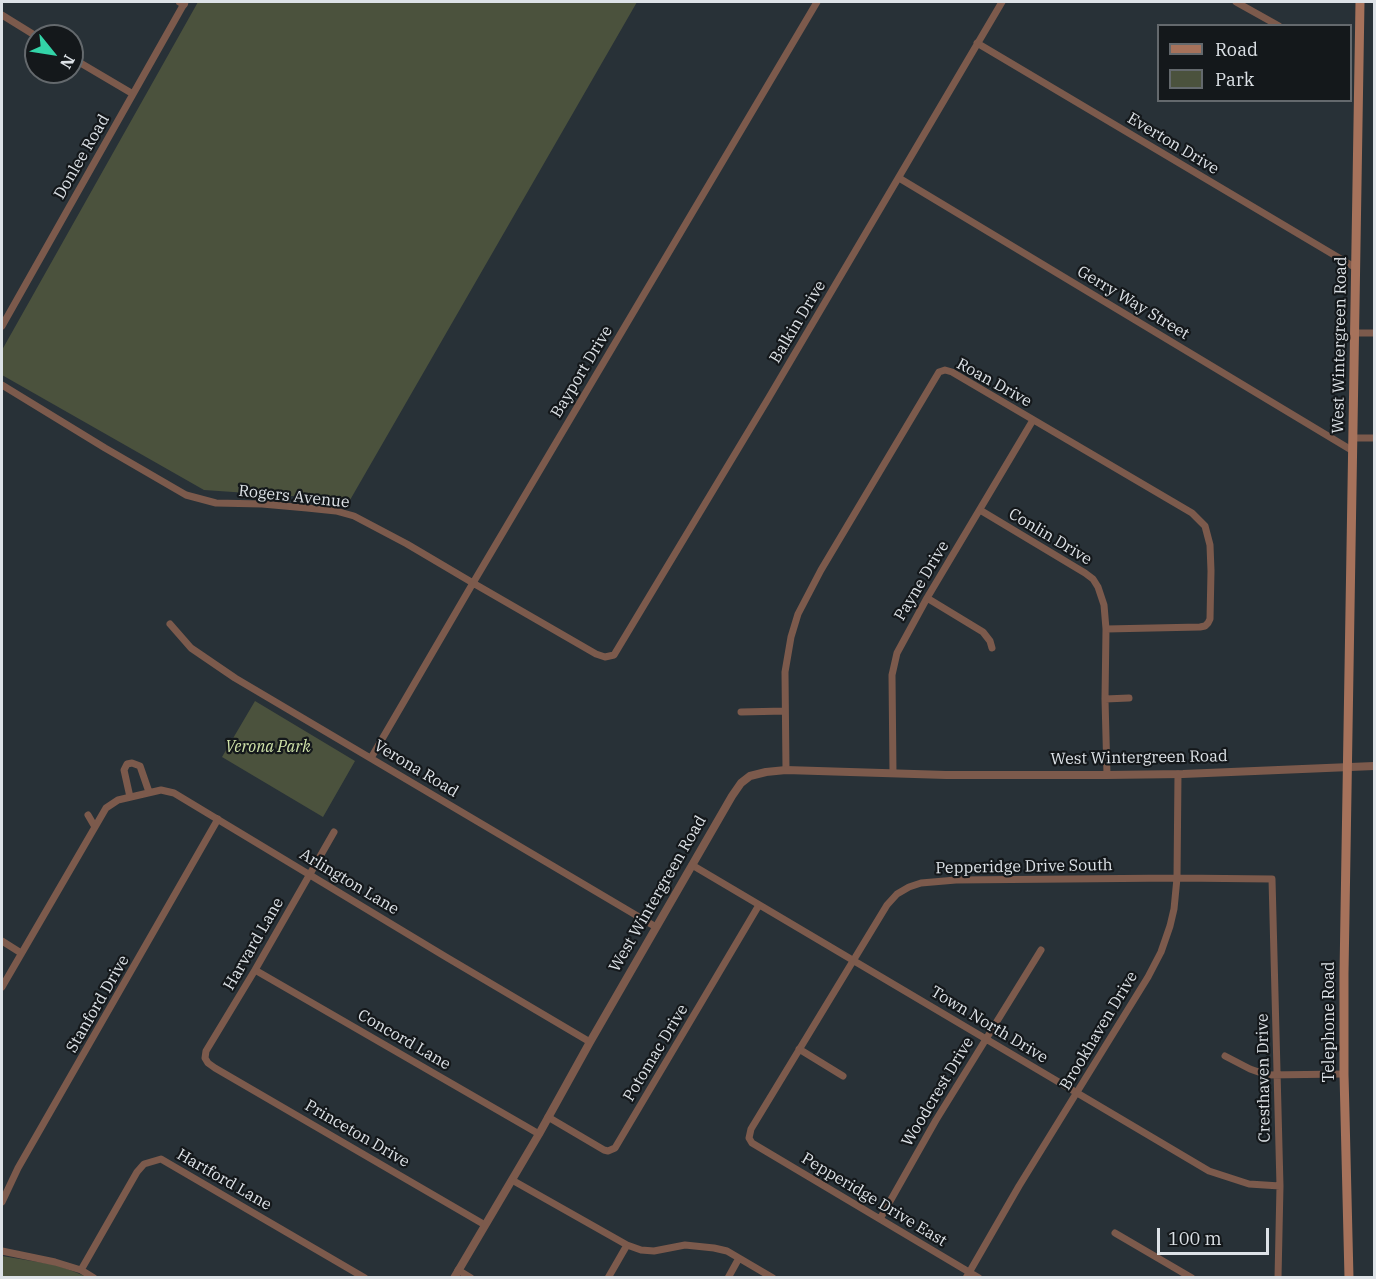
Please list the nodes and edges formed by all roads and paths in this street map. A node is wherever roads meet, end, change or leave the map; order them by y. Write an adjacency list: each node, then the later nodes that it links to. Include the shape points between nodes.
1 (183, 2): 13 (street, Donlee Road)
2 (817, 2): 25 (street, Bayport Drive)
3 (1002, 2): 9 (street, Balkin Drive)
4 (1236, 2): 7 (street)
5 (1360, 2): 12 (main road, West Wintergreen Road)
6 (2, 15): 8 (street)
7 (1275, 24)
8 (24, 29)
9 (977, 44): 14 (street, Balkin Drive); 15 (street, Everton Drive)
10 (84, 65): 13 (street)
11 (1352, 67): 12 (street)
12 (1360, 71): 15 (main road, West Wintergreen Road)
13 (133, 94): 16 (street, Donlee Road)
14 (899, 178): 23 (street, Gerry Way Street); 30 (street, Balkin Drive)
15 (1356, 268): 17 (main road, West Wintergreen Road)
16 (2, 326)
17 (1355, 333): 18 (street); 21 (main road, West Wintergreen Road)
18 (1374, 333)
19 (2, 385): 25 (street, Rogers Avenue, via 186,495 216,503 307,508 354,516)
20 (1033, 420): 24 (street, Payne Drive); 28 (street, Roan Drive, via 1192,513 1205,526 1211,571 1208,623 1200,627); 33 (street, Roan Drive, via 952,372 939,372 798,614 785,672)
21 (1354, 438): 22 (street); 23 (main road, West Wintergreen Road)
22 (1374, 438)
23 (1353, 451): 36 (main road, West Wintergreen Road)
24 (980, 510): 26 (street, Payne Drive); 28 (street, Conlin Drive, via 1093,579 1102,596)
25 (473, 583): 30 (street, Rogers Avenue, via 596,654); 35 (street, Bayport Drive)
26 (927, 598): 29 (street, via 983,632); 39 (street, Payne Drive, via 894,663)
27 (170, 624): 35 (street, Verona Road, via 191,648 235,678)
28 (1106, 629): 32 (street, Conlin Drive)
29 (992, 648)
30 (614, 655)
31 (1129, 698): 32 (street)
32 (1105, 699): 41 (street, Conlin Drive)
33 (785, 711): 34 (street); 38 (street, Roan Drive)
34 (741, 712)
35 (371, 758): 53 (street, Verona Road)
36 (1348, 766): 37 (street); 40 (street, West Wintergreen Road); 65 (main road, Telephone Road)
37 (1374, 766)
38 (786, 770): 39 (street, West Wintergreen Road); 48 (street, West Wintergreen Road, via 750,776 741,783)
39 (893, 773): 41 (street, West Wintergreen Road)
40 (1178, 774): 41 (street, West Wintergreen Road); 50 (street, Brookhaven Drive)
41 (1107, 775)
42 (149, 792): 43 (street, Arlington Lane); 43 (street, via 140,766 127,764 123,770); 45 (street, Arlington Lane, via 174,793)
43 (130, 797): 46 (street, Arlington Lane, via 106,808)
44 (88, 815): 46 (street)
45 (218, 819): 49 (street, Arlington Lane); 74 (street, Stanford Drive)
46 (95, 827): 56 (street, Arlington Lane)
47 (334, 832): 49 (street, Harvard Lane)
48 (692, 865): 52 (street, Town North Drive); 53 (street, West Wintergreen Road)
49 (310, 875): 58 (street, Harvard Lane); 61 (street, Arlington Lane)
50 (1177, 878): 51 (street, Pepperidge Drive South); 57 (street, Pepperidge Drive South, via 921,883 892,899); 68 (street, Brookhaven Drive, via 1174,909 1161,952)
51 (1272, 879): 66 (street, Cresthaven Drive)
52 (759, 905): 57 (street, Town North Drive); 69 (street, Potomac Drive, via 615,1148 604,1150)
53 (656, 927): 61 (street, West Wintergreen Road)
54 (2, 941): 56 (street)
55 (1041, 950): 60 (street, Woodcrest Drive)
56 (21, 953): 59 (street, Arlington Lane)
57 (853, 960): 60 (street, Town North Drive); 62 (street, Pepperidge Drive South)
58 (255, 970): 64 (street, Harvard Lane, via 206,1051 207,1063); 70 (street, Concord Lane)
59 (2, 987)
60 (986, 1040): 68 (street, Town North Drive); 75 (street, Woodcrest Drive)
61 (590, 1042): 69 (street, West Wintergreen Road)
62 (799, 1049): 67 (street); 71 (street, Pepperidge Drive South, via 749,1134)
63 (1225, 1056): 66 (street, via 1250,1069)
64 (214, 1068): 76 (street, Princeton Drive)
65 (1344, 1074): 66 (street); 93 (main road, Telephone Road)
66 (1278, 1075): 73 (street, Cresthaven Drive)
67 (843, 1076)
68 (1077, 1094): 73 (street, Town North Drive, via 1209,1172 1249,1184); 83 (street, Brookhaven Drive)
69 (549, 1117): 70 (street, West Wintergreen Road)
70 (539, 1134): 72 (street, West Wintergreen Road)
71 (756, 1145): 75 (street, Pepperidge Drive East)
72 (512, 1180): 76 (street, West Wintergreen Road); 78 (street)
73 (1280, 1186): 92 (street, Cresthaven Drive)
74 (2, 1202)
75 (880, 1218): 83 (street, Pepperidge Drive East)
76 (485, 1225): 82 (street, West Wintergreen Road)
77 (1115, 1233): 91 (street)
78 (627, 1245): 80 (street, via 654,1251 702,1246); 87 (street)
79 (2, 1251): 81 (street)
80 (739, 1258): 88 (street); 89 (street)
81 (81, 1270): 84 (street); 85 (street, Hartford Lane, via 137,1172 144,1164 161,1159)
82 (456, 1274): 86 (street)
83 (967, 1274): 90 (street, Pepperidge Drive East)
84 (94, 1278)
85 (365, 1278)
86 (471, 1278)
87 (608, 1278)
88 (728, 1278)
89 (773, 1278)
90 (979, 1278)
91 (1191, 1278)
92 (1278, 1278)
93 (1349, 1278)

